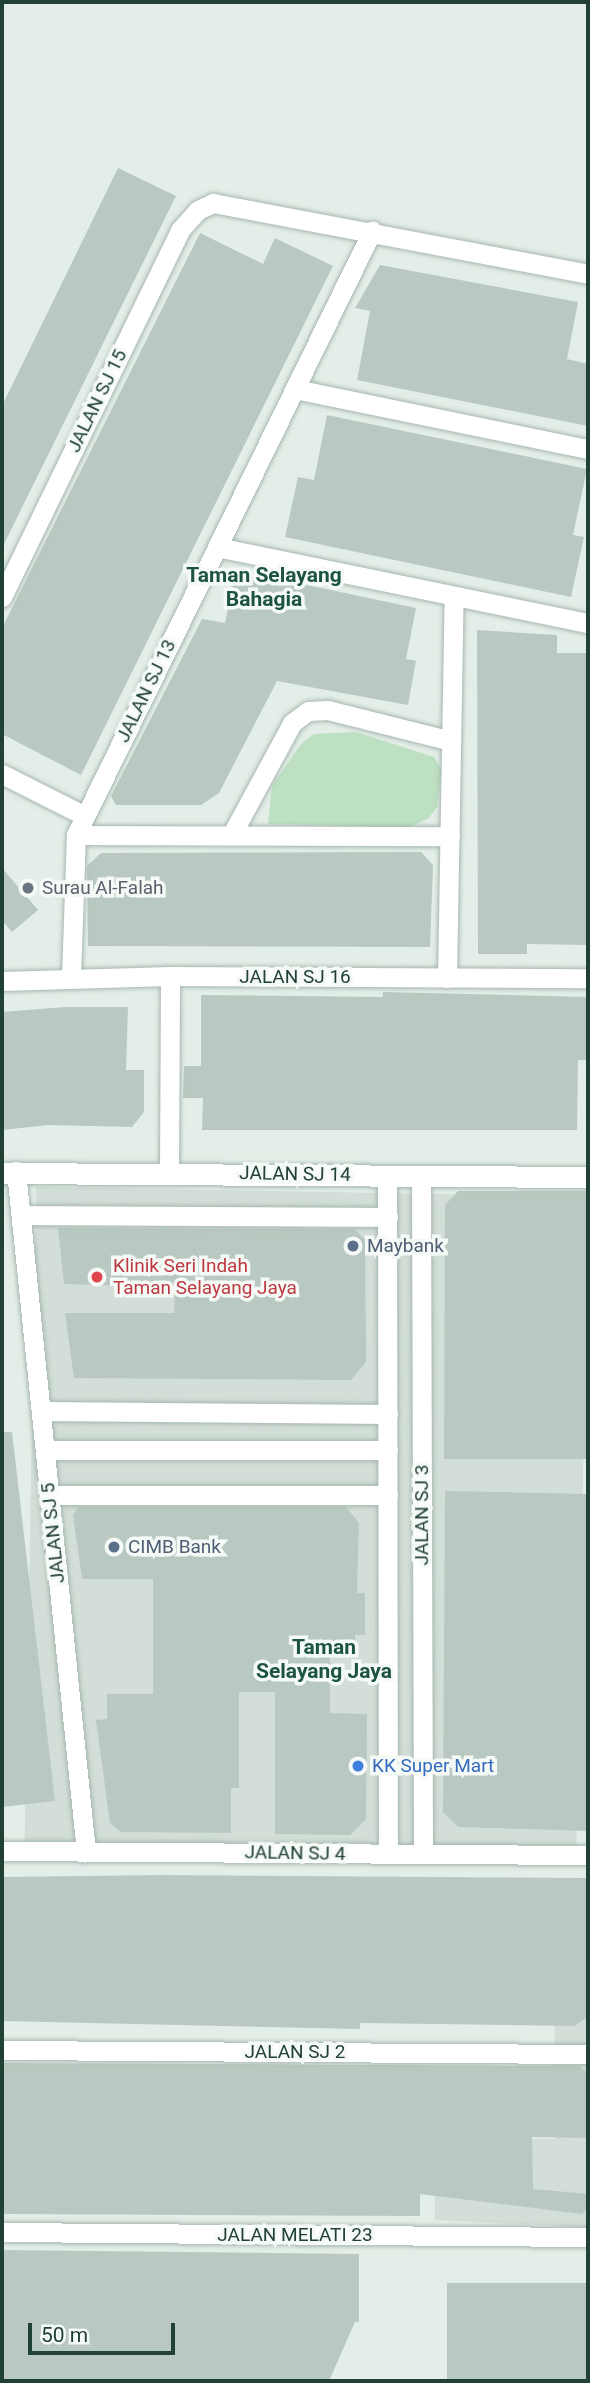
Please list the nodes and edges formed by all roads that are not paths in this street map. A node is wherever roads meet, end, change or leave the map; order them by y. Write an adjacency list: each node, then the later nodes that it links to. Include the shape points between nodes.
1 (372, 230): 2 (street); 3 (street, JALAN SJ 13); 7 (street, JALAN SJ 15, via 213,203 198,210 180,230)
2 (588, 274)
3 (295, 389): 4 (street); 5 (street, JALAN SJ 13)
4 (588, 449)
5 (217, 547): 6 (street); 11 (street, JALAN SJ 13)
6 (454, 596): 8 (street); 9 (street)
7 (2, 597)
8 (588, 623)
9 (451, 741): 12 (street, via 328,710 308,711 292,723); 14 (street)
10 (2, 774): 11 (street)
11 (85, 816): 13 (street, JALAN SJ 13)
12 (232, 834): 13 (street); 14 (street)
13 (76, 835): 15 (street, JALAN SJ 13)
14 (450, 836): 17 (street)
15 (71, 976): 16 (street, JALAN SJ 16); 19 (street, JALAN SJ 16)
16 (170, 976): 17 (street, JALAN SJ 16); 21 (street)
17 (447, 978): 18 (street, JALAN SJ 16)
18 (588, 978)
19 (2, 981)
20 (9, 1172): 21 (street, JALAN SJ 14); 25 (street, JALAN SJ 5)
21 (169, 1173): 22 (street, JALAN SJ 14)
22 (387, 1175): 23 (street, JALAN SJ 14); 26 (street, JALAN SJ 3)
23 (421, 1175): 24 (street, JALAN SJ 14); 36 (street, JALAN SJ 3)
24 (588, 1177)
25 (21, 1215): 26 (street); 27 (street, JALAN SJ 5)
26 (388, 1217): 28 (street, JALAN SJ 3)
27 (41, 1411): 28 (street); 29 (street, JALAN SJ 5)
28 (388, 1414): 30 (street, JALAN SJ 3)
29 (45, 1450): 30 (street); 31 (street, JALAN SJ 5)
30 (388, 1450): 32 (street, JALAN SJ 3)
31 (50, 1495): 32 (street); 34 (street, JALAN SJ 5)
32 (388, 1495): 35 (street, JALAN SJ 3)
33 (2, 1851): 34 (street, JALAN SJ 4)
34 (86, 1852): 35 (street, JALAN SJ 4)
35 (388, 1854): 36 (street, JALAN SJ 4)
36 (423, 1854): 37 (street, JALAN SJ 4)
37 (588, 1856)
38 (2, 2050): 39 (street, JALAN SJ 2)
39 (588, 2054)
40 (2, 2232): 41 (street, JALAN MELATI 23)
41 (588, 2237)

